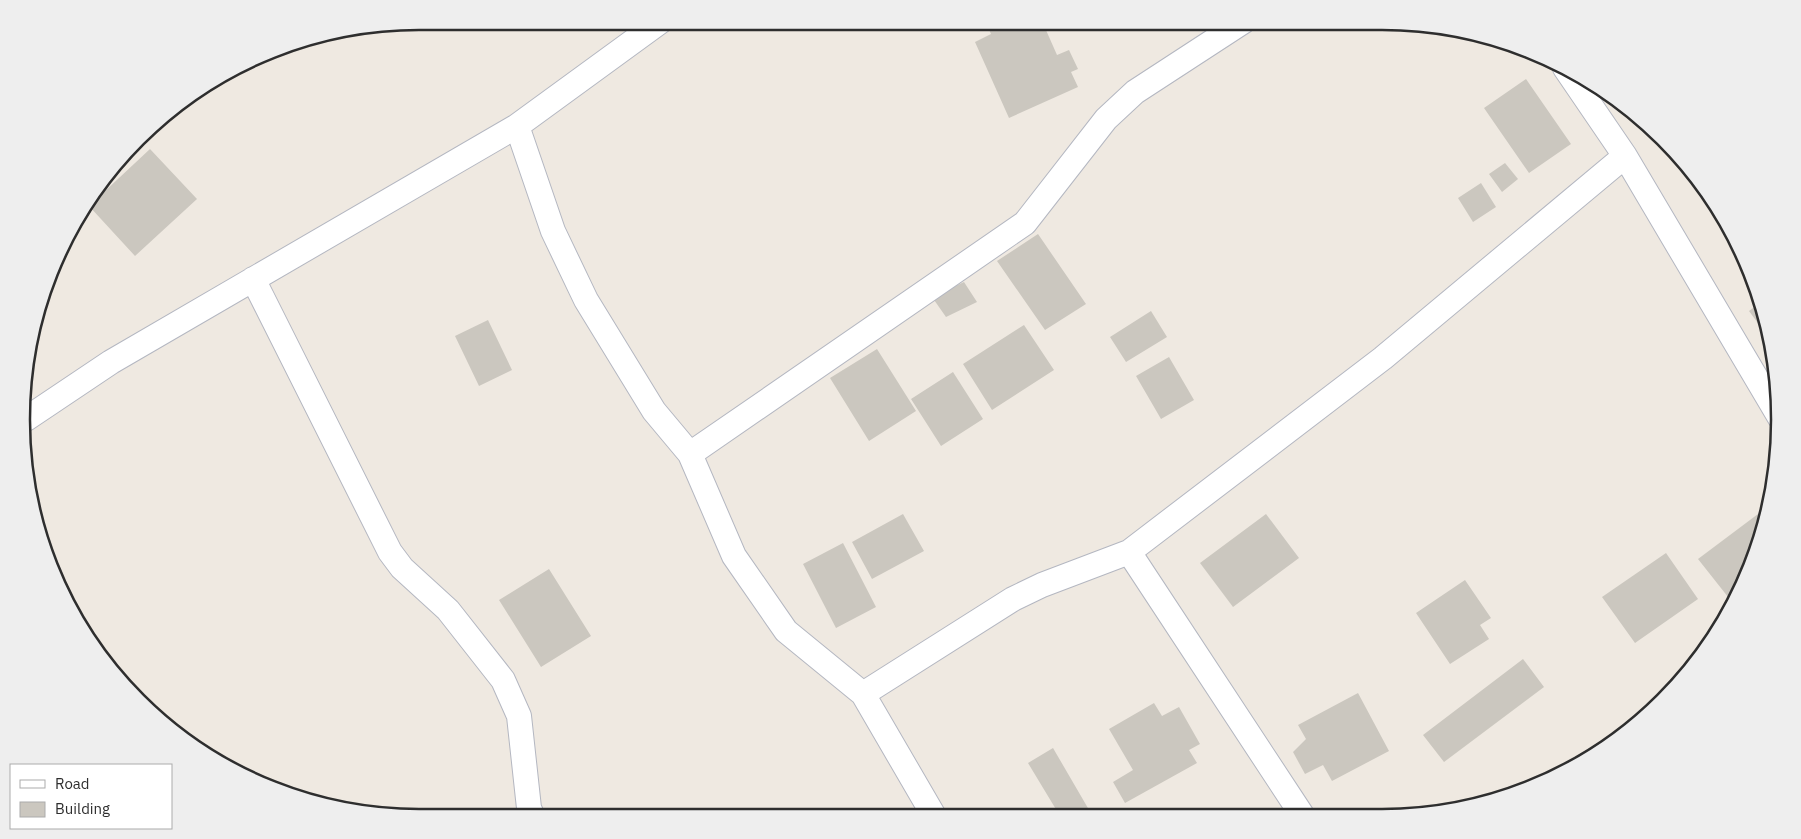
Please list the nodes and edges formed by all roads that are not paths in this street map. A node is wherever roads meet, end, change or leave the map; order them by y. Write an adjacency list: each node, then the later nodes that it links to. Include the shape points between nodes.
1 (649, 30): 4 (street)
2 (1230, 30): 9 (street, via 1135,92 1106,119 1025,222)
3 (1574, 81): 5 (street)
4 (517, 126): 6 (street); 9 (street, via 553,231 586,300 654,412)
5 (1626, 156): 7 (street); 10 (street, via 1383,358)
6 (253, 279): 8 (street, via 111,362); 12 (street, via 390,552 402,568 448,610 503,680 519,716)
7 (1770, 401)
8 (30, 416)
9 (690, 454): 11 (street, via 734,556 786,631)
10 (1129, 552): 11 (street, via 1013,599); 14 (street)
11 (863, 694): 13 (street)
12 (529, 809)
13 (930, 809)
14 (1298, 809)

